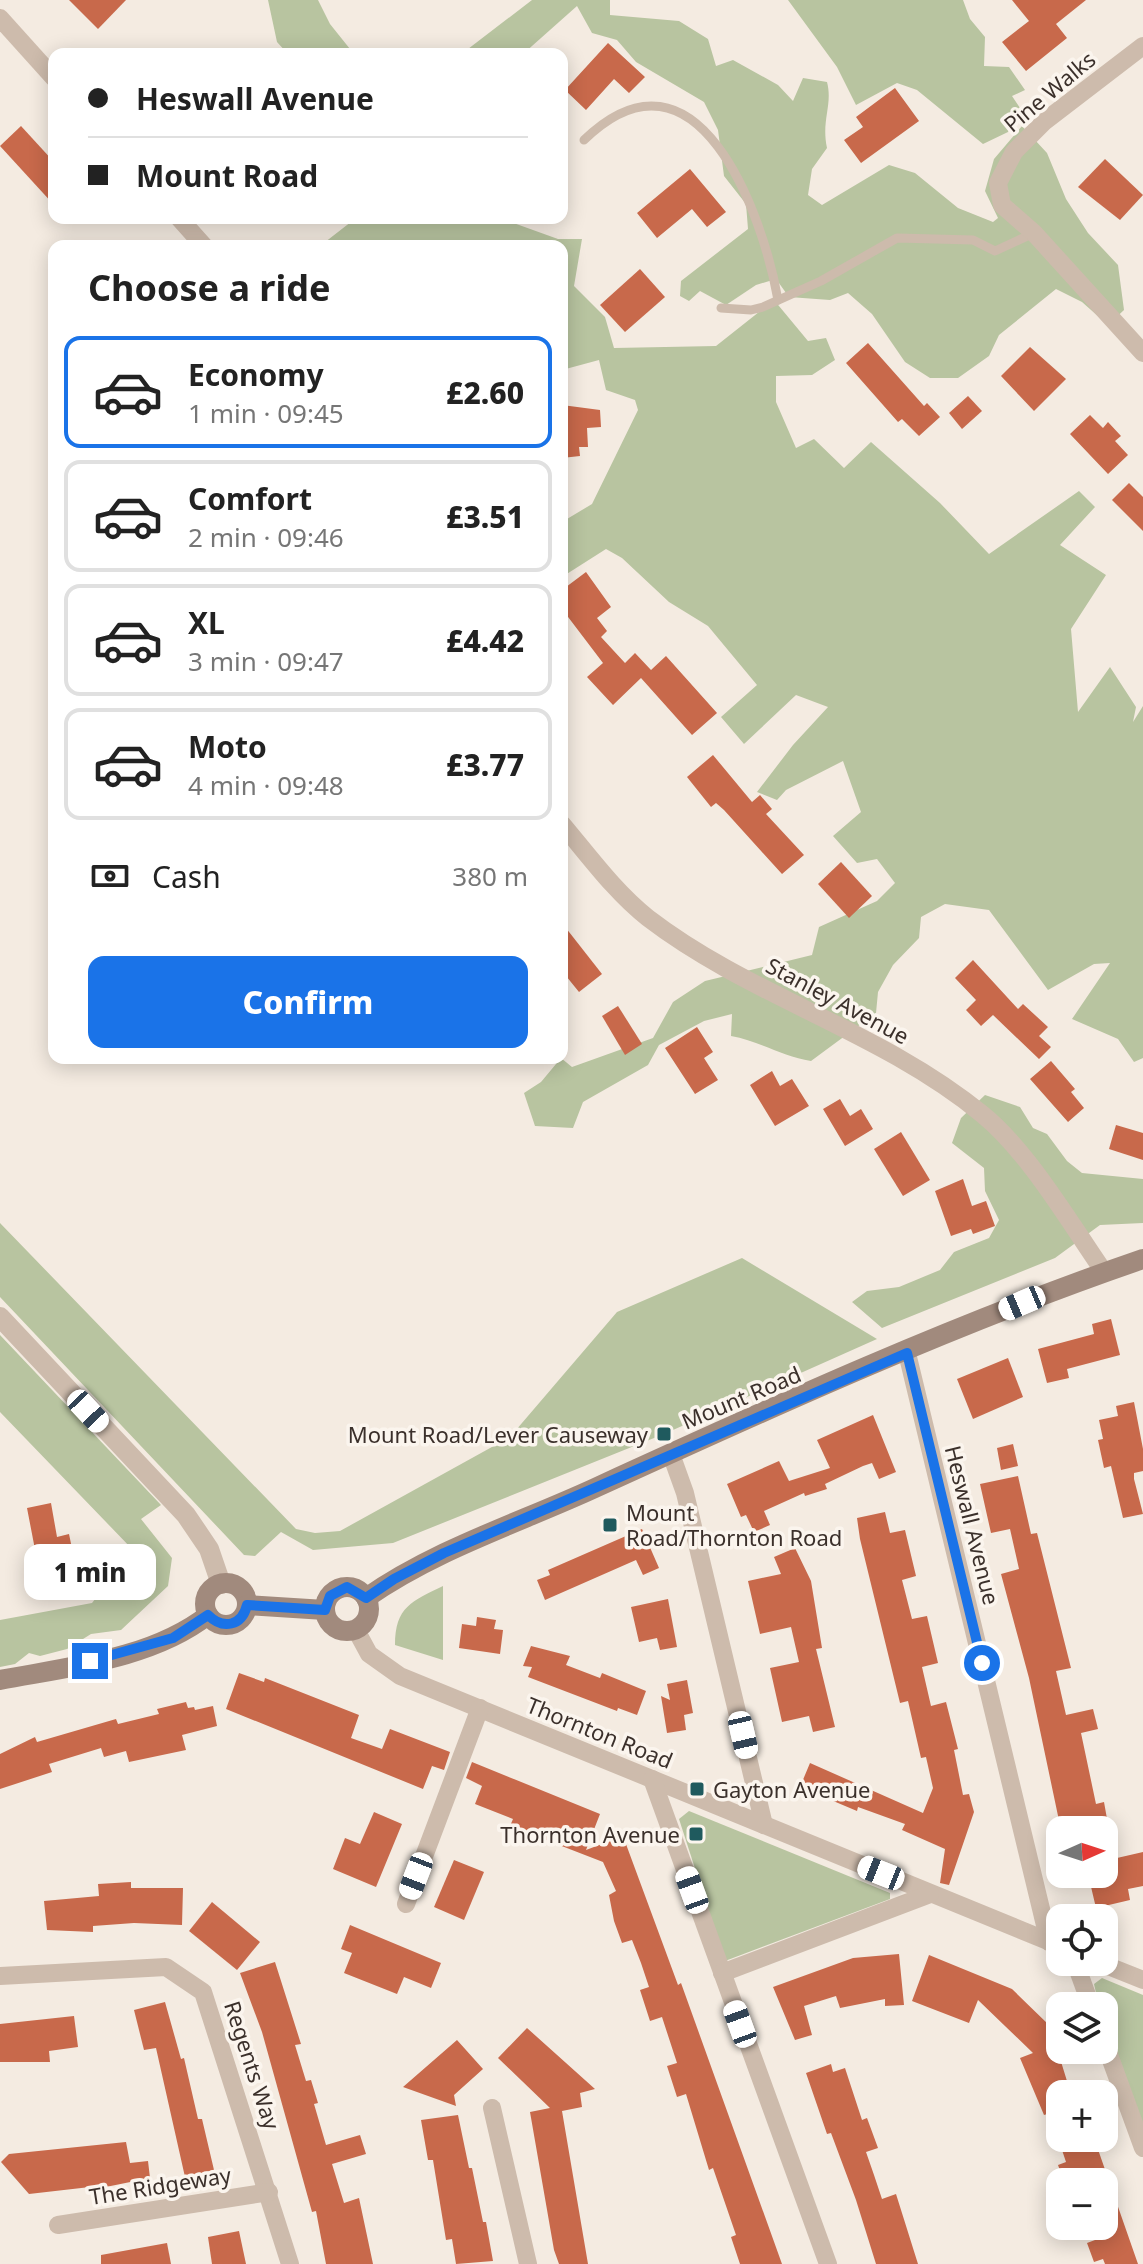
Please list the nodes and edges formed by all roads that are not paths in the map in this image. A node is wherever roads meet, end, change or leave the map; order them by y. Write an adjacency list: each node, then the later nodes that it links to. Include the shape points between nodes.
1 (0, 18): 3 (street)
2 (1143, 46): 6 (street, Pine Walks, via 1045,121 1014,152 998,183 1002,205)
3 (48, 71)
4 (584, 140): 8 (lane, via 618,115 646,108 671,109 695,123 718,146 757,216)
5 (184, 224): 7 (street)
6 (1034, 233): 8 (lane, via 995,251 973,240 897,238); 10 (street)
7 (199, 240)
8 (778, 300): 9 (lane, via 751,310)
9 (721, 308)
10 (1143, 353)
11 (568, 831): 13 (street, Stanley Avenue, via 659,925 754,984 872,1041 984,1115 1033,1170)
12 (1143, 1261): 13 (main road, Mount Road)
13 (1104, 1272): 15 (main road, Mount Road)
14 (0, 1317): 17 (street, via 186,1515 209,1549)
15 (907, 1353): 16 (main road, Mount Road); 29 (street, Heswall Avenue)
16 (671, 1454): 18 (main road, Mount Road, via 444,1553); 26 (street, via 685,1493)
17 (221, 1584): 19 (main road, via 239,1588); 21 (main road, via 207,1596)
18 (366, 1598): 20 (main road, via 354,1588 341,1588 330,1596); 22 (main road, via 367,1620)
19 (247, 1605): 20 (main road); 21 (main road, via 232,1624 218,1624)
20 (325, 1610): 22 (main road, via 334,1627)
21 (208, 1615): 23 (main road, via 173,1638)
22 (356, 1630): 24 (street, Thornton Road, via 369,1654 400,1676)
23 (0, 1680)
24 (480, 1708): 25 (street, Thornton Road); 28 (street)
25 (652, 1779): 26 (street, Thornton Road); 32 (street)
26 (764, 1825): 27 (street, Thornton Road)
27 (930, 1894): 30 (street, Thornton Road); 32 (street)
28 (406, 1904)
29 (1046, 1908)
30 (1046, 1940)
31 (1118, 1970): 34 (street)
32 (722, 1973): 42 (street)
33 (0, 1976): 38 (street, Regents Way, via 166,1967 203,1992)
34 (1143, 1980)
35 (1112, 2064): 37 (street)
36 (492, 2108): 41 (street)
37 (1143, 2148)
38 (269, 2192): 39 (street, The Ridgeway); 40 (street, Regents Way)
39 (58, 2225)
40 (290, 2264)
41 (528, 2264)
42 (828, 2264)

